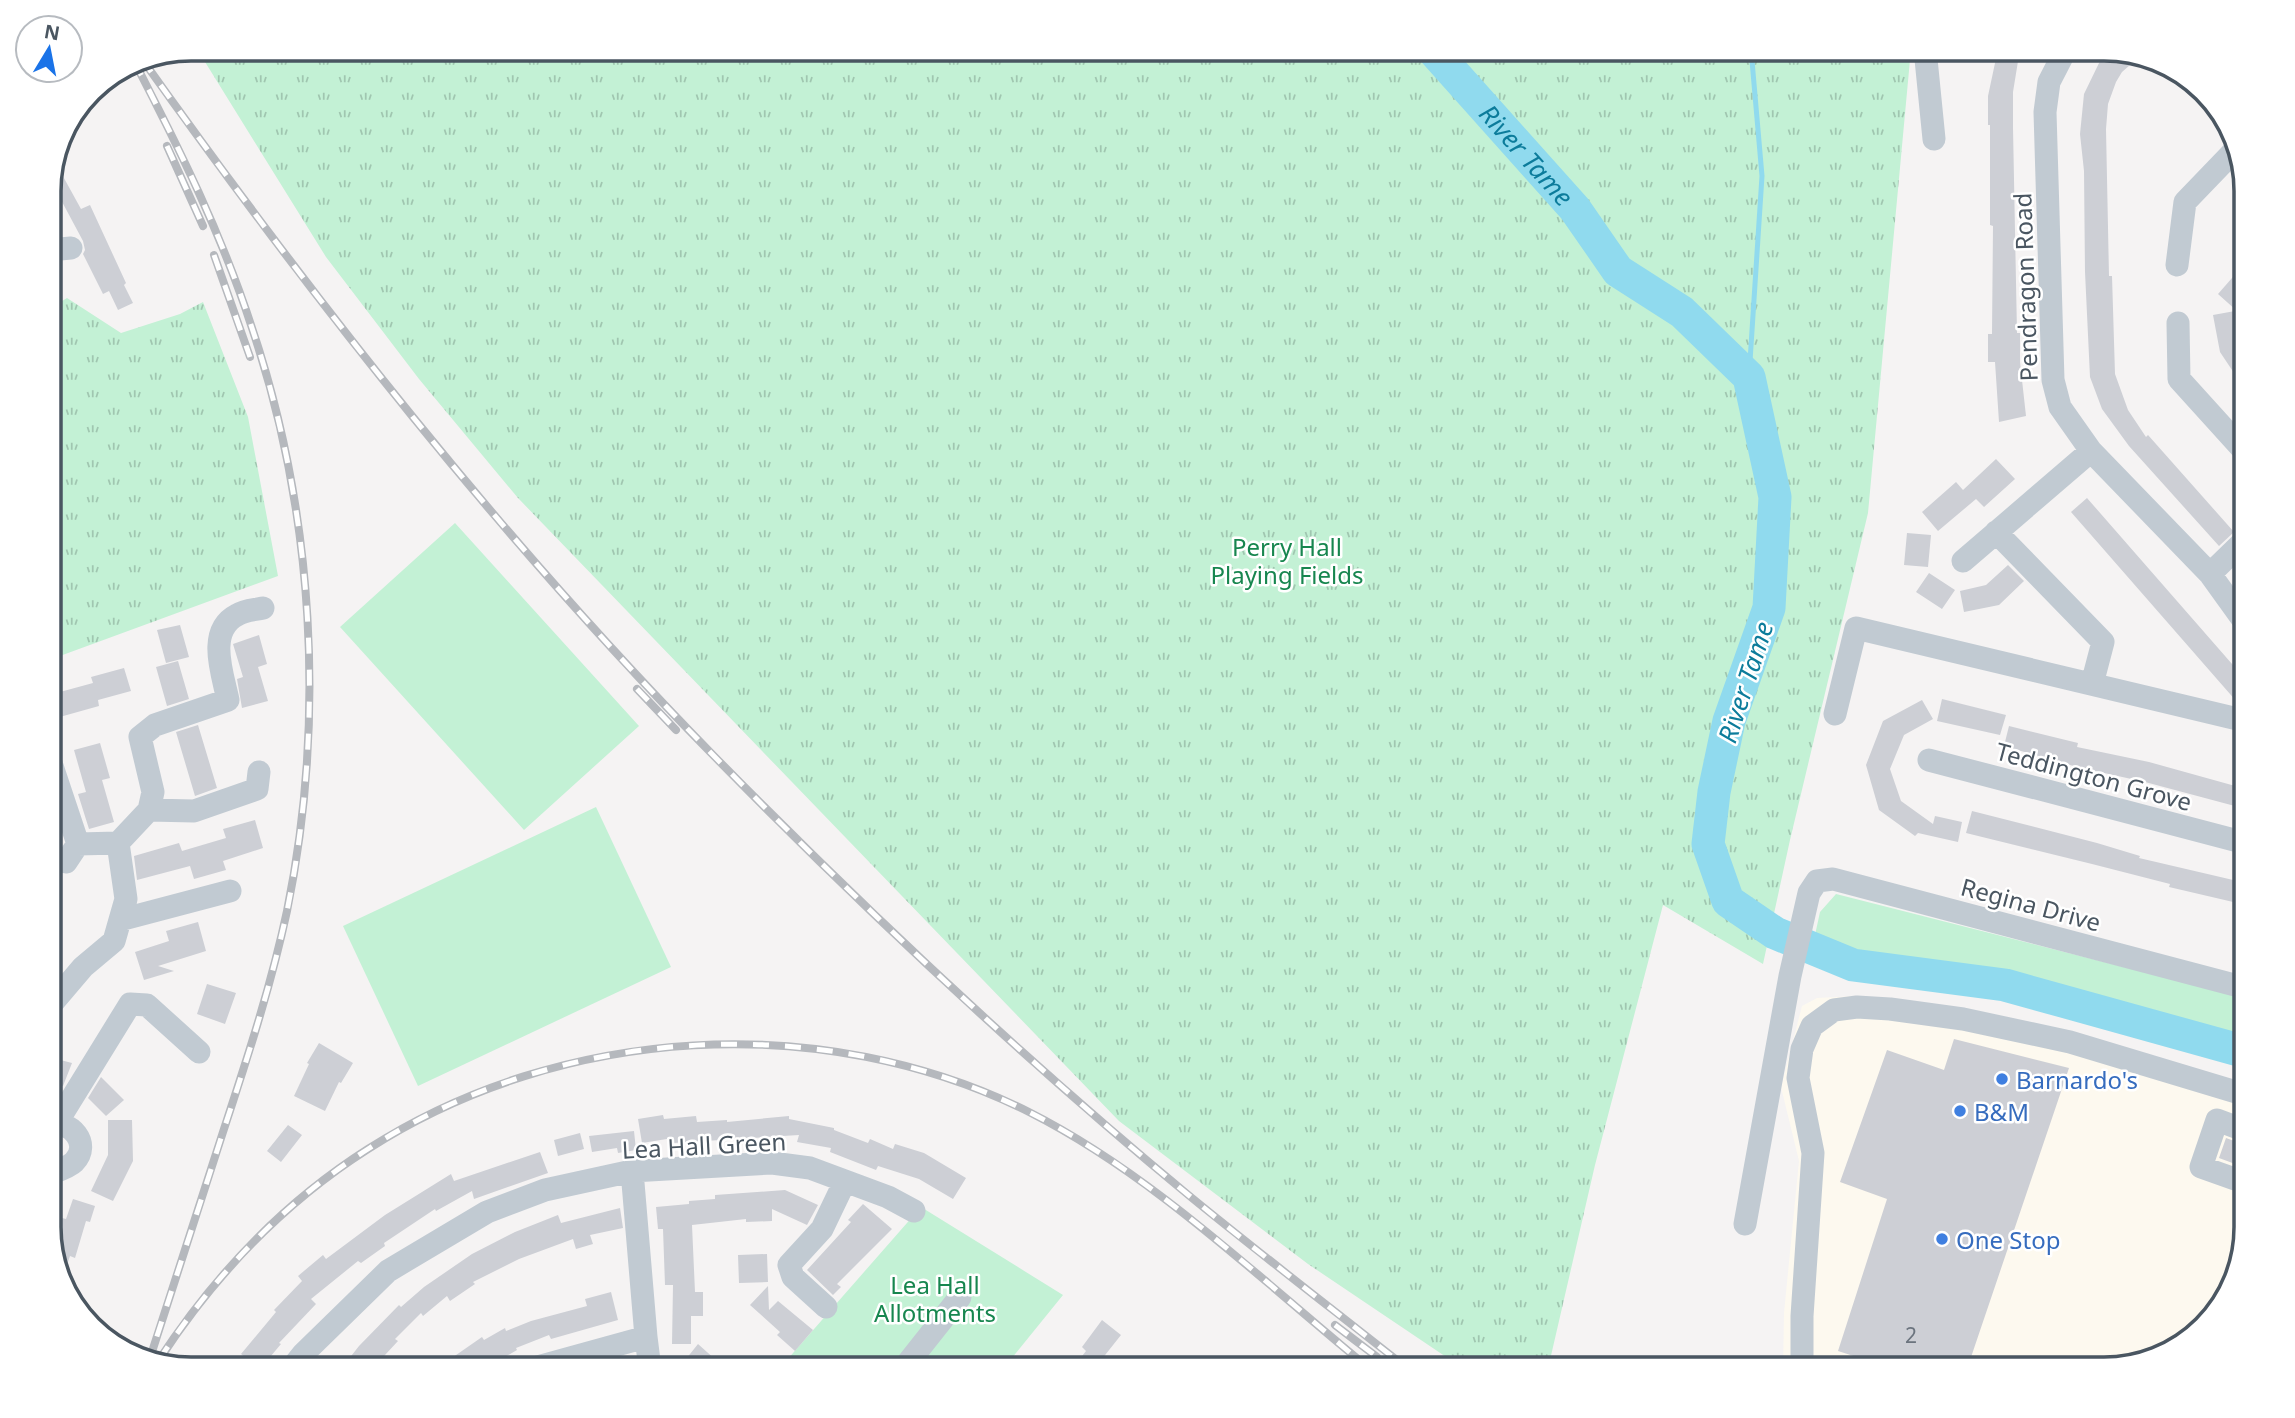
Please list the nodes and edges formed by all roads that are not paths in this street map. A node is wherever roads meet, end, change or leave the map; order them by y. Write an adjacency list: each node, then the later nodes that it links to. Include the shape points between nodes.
1 (1926, 61): 3 (street)
2 (2060, 61): 8 (street, Pendragon Road, via 2049,82 2045,112 2053,380 2060,407)
3 (1934, 139)
4 (2229, 156): 5 (street, via 2185,202)
5 (2177, 265)
6 (2178, 323): 7 (street, via 2179,379)
7 (2233, 439)
8 (2091, 451): 9 (street); 12 (street, Pendragon Road)
9 (1996, 532): 11 (street); 15 (street, via 2103,642)
10 (2233, 551): 12 (street)
11 (1963, 561)
12 (2210, 574): 13 (street, Pendragon Road)
13 (2233, 607)
14 (264, 608): 20 (street, via 234,616 219,639 231,710 155,724 140,737 153,792)
15 (2092, 684): 16 (street, via 1856,628); 17 (street)
16 (1835, 715)
17 (2234, 718)
18 (1929, 760): 22 (street, Teddington Grove)
19 (259, 772): 20 (street, via 257,789 194,811)
20 (149, 810): 23 (street)
21 (62, 811): 23 (street, via 72,853)
22 (2234, 840)
23 (117, 843): 25 (street, via 126,899)
24 (230, 891): 25 (street)
25 (120, 920): 27 (street, via 114,941)
26 (2234, 985): 38 (street, Regina Drive, via 1833,879 1817,881 1809,893 1793,961)
27 (62, 992)
28 (199, 1052): 30 (street, via 146,1005 130,1004)
29 (2234, 1091): 46 (street, via 2070,1042 1963,1019 1890,1009 1834,1010 1812,1026 1802,1049 1798,1078 1813,1153)
30 (62, 1111)
31 (62, 1126): 33 (street, via 81,1140 82,1150 74,1162)
32 (2234, 1126): 35 (street, via 2217,1120 2201,1167)
33 (62, 1168)
34 (632, 1171): 36 (street, Lea Hall Green, via 772,1163 810,1168); 41 (street); 42 (street, Lea Hall Green, via 545,1190 476,1218 388,1271)
35 (2234, 1179)
36 (845, 1181): 37 (street, Lea Hall Green); 40 (street, via 822,1229 789,1265 793,1277)
37 (914, 1210)
38 (1745, 1224)
39 (960, 1297): 45 (street)
40 (826, 1307)
41 (646, 1336): 43 (street); 44 (street)
42 (301, 1357)
43 (572, 1357)
44 (649, 1357)
45 (912, 1357)
46 (1802, 1357)

